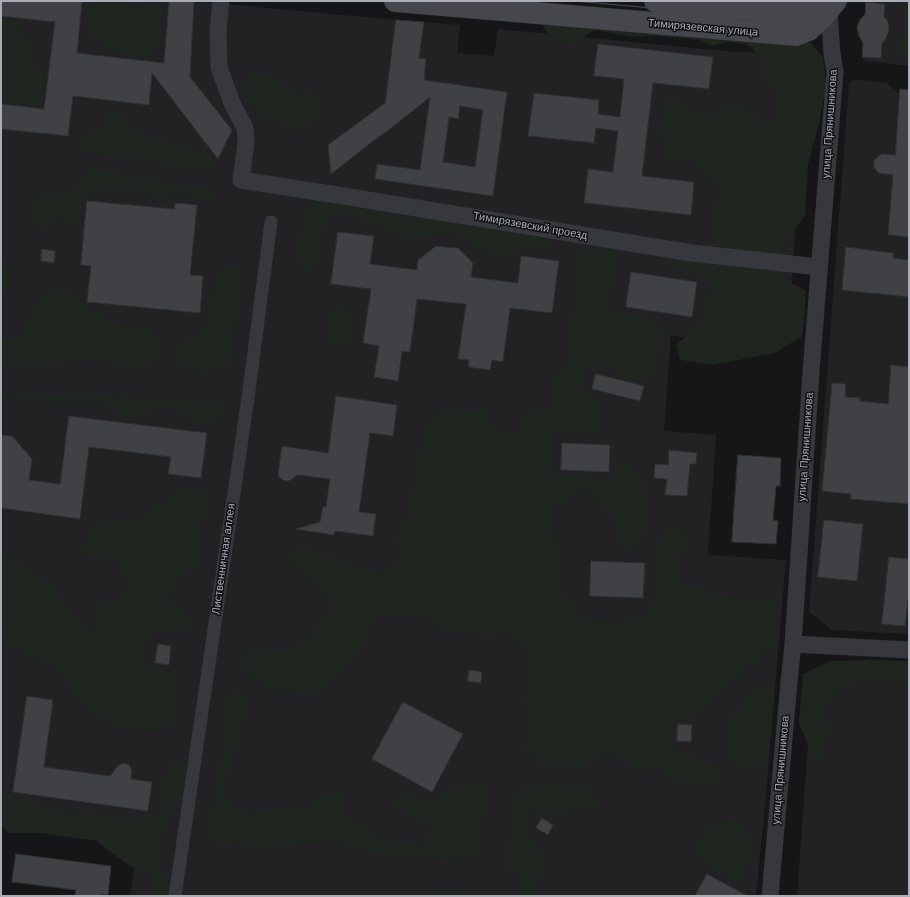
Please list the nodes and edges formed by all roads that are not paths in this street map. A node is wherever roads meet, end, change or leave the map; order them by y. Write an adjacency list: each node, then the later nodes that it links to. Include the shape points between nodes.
1 (221, 1): 6 (street, Тимирязевский проезд, via 218,31 219,68 244,128 246,142 241,180 692,253)
2 (395, 1): 4 (main road, Тимирязевская улица, via 796,35 809,30)
3 (656, 1): 4 (main road, Тимирязевская улица, via 793,13)
4 (832, 6): 6 (street, улица Прянишникова, via 832,54 835,72)
5 (271, 222): 9 (street, Лиственничная аллея, via 248,398)
6 (819, 267): 7 (street, улица Прянишникова)
7 (793, 644): 8 (street); 10 (street, улица Прянишникова)
8 (909, 650)
9 (175, 896)
10 (770, 896)

